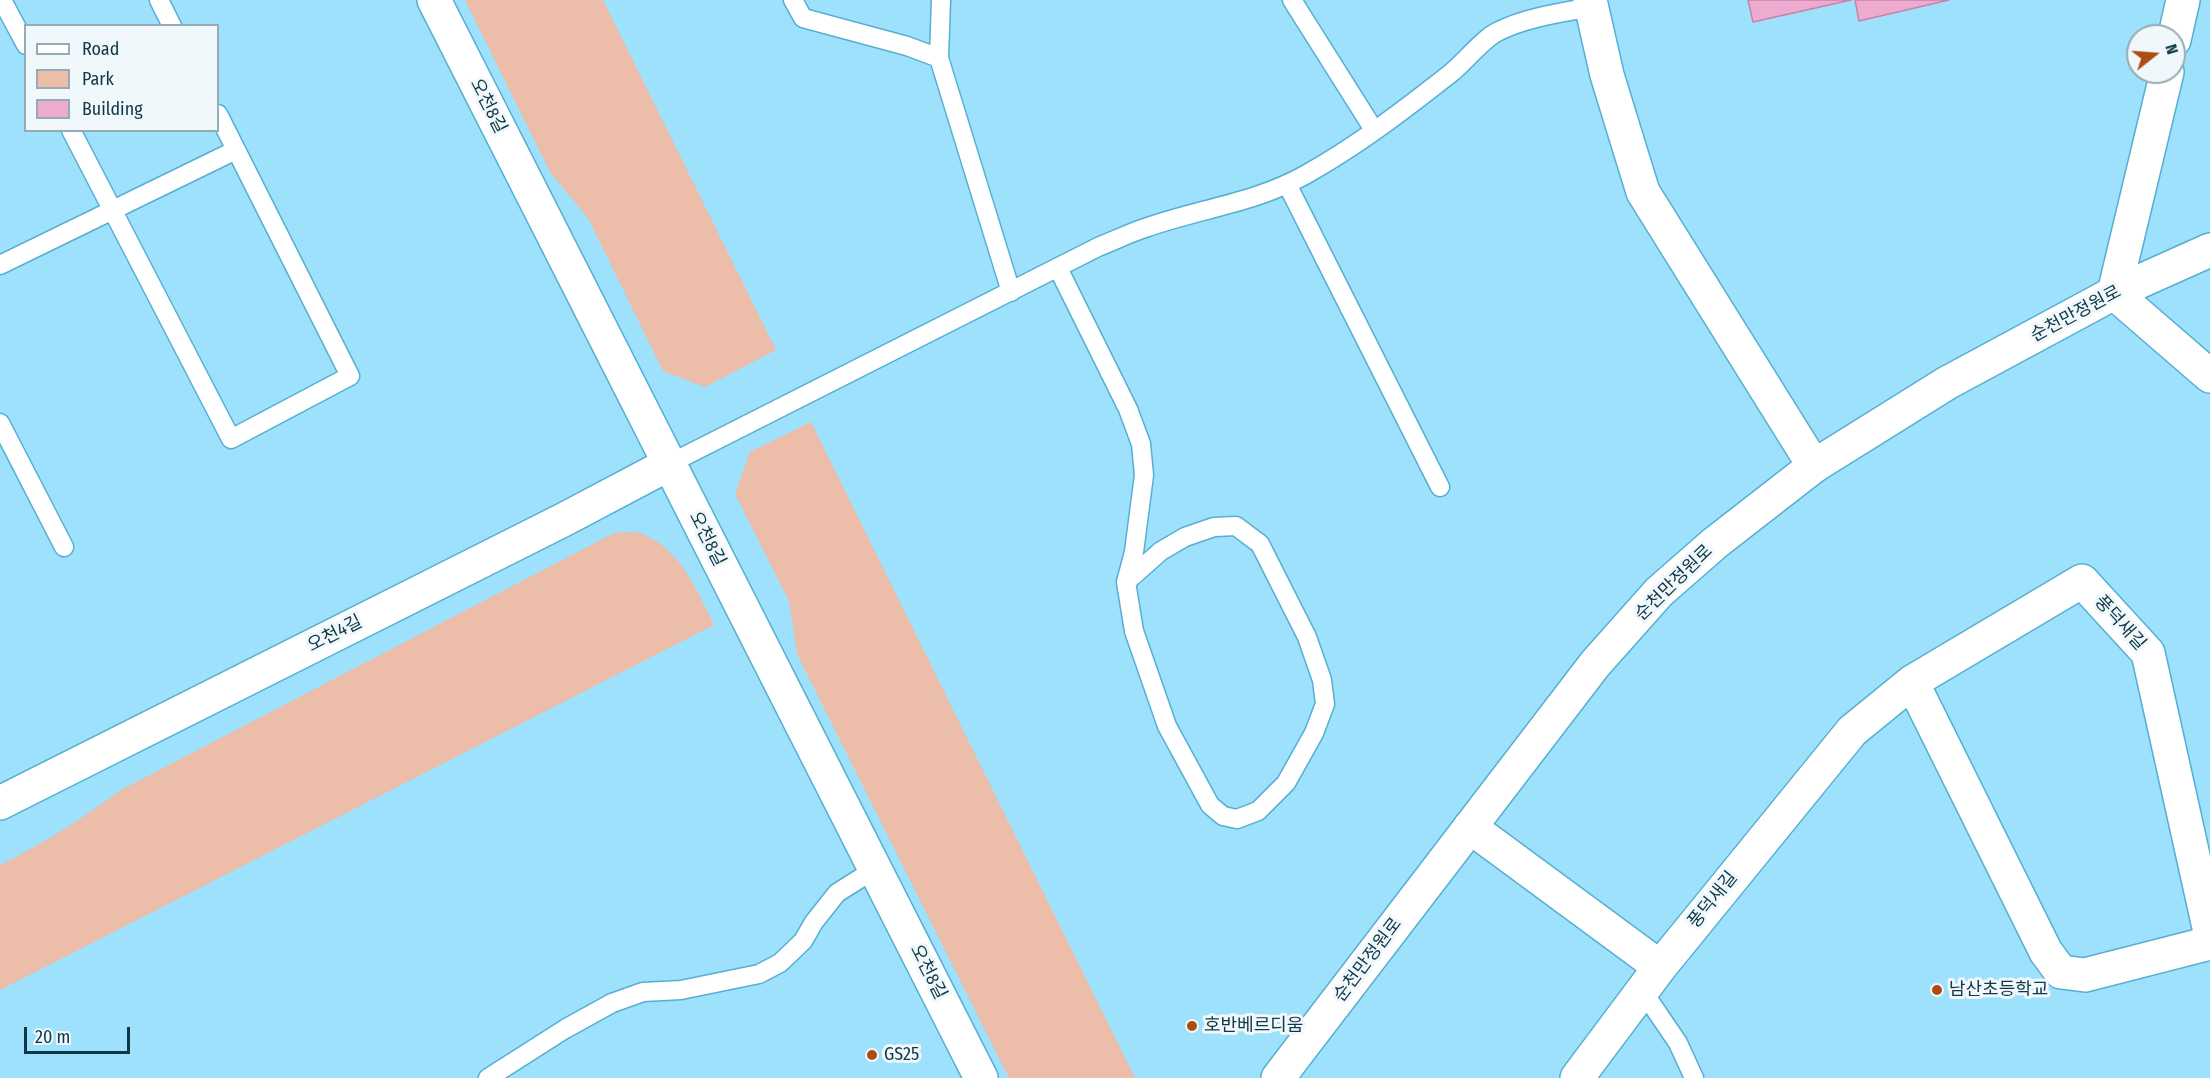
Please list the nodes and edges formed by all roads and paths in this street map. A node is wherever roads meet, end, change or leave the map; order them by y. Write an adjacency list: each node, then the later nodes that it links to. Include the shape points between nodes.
1 (2, 0): 11 (lane)
2 (159, 0): 9 (lane)
3 (434, 0): 27 (street, 오천8길)
4 (793, 0): 12 (lane, via 803,18)
5 (941, 0): 12 (lane)
6 (1292, 0): 15 (lane)
7 (2183, 0): 10 (street)
8 (1591, 3): 15 (lane, via 1496,32 1460,65); 28 (street, via 1607,75 1643,192)
9 (171, 24)
10 (2178, 24)
11 (24, 41)
12 (939, 58): 23 (lane)
13 (2164, 84): 24 (street)
14 (219, 116): 17 (lane)
15 (1374, 130): 18 (lane)
16 (72, 132): 19 (lane)
17 (236, 150): 19 (lane); 19 (lane, via 350,376 231,439)
18 (1287, 184): 22 (lane, via 1233,204 1145,228); 29 (lane)
19 (113, 210): 21 (lane)
20 (2210, 250): 24 (street, 순천만정원로)
21 (0, 265)
22 (1058, 268): 23 (lane); 31 (lane, via 1128,409 1141,444 1144,475)
23 (1011, 292): 27 (lane)
24 (2114, 292): 25 (street); 28 (street, 순천만정원로, via 1947,383)
25 (2210, 376)
26 (0, 423): 30 (lane)
27 (669, 464): 33 (street, 오천4길); 35 (street, 오천8길)
28 (1814, 466): 34 (street, 순천만정원로, via 1659,592 1595,664)
29 (1440, 487)
30 (64, 546)
31 (1126, 582): 31 (lane, via 1134,631 1167,726 1210,805 1223,816 1237,819 1258,811 1286,783 1325,704 1323,680 1307,637 1260,544 1236,526 1214,527 1161,551)
32 (1912, 682): 36 (street, 풍덕새길, via 2082,581 2148,653); 37 (street, via 2046,952 2061,972 2085,975); 38 (street, 풍덕새길, via 1852,731)
33 (0, 803)
34 (1470, 827): 38 (street); 41 (street, 순천만정원로)
35 (875, 869): 39 (lane, via 837,893 803,941 780,963 759,974 681,990 643,992 612,1003); 40 (street, 오천8길)
36 (2210, 932)
37 (2210, 943)
38 (1651, 979): 42 (street, 풍덕새길); 43 (lane)
39 (488, 1078)
40 (981, 1078)
41 (1278, 1078)
42 (1577, 1078)
43 (1694, 1078)

